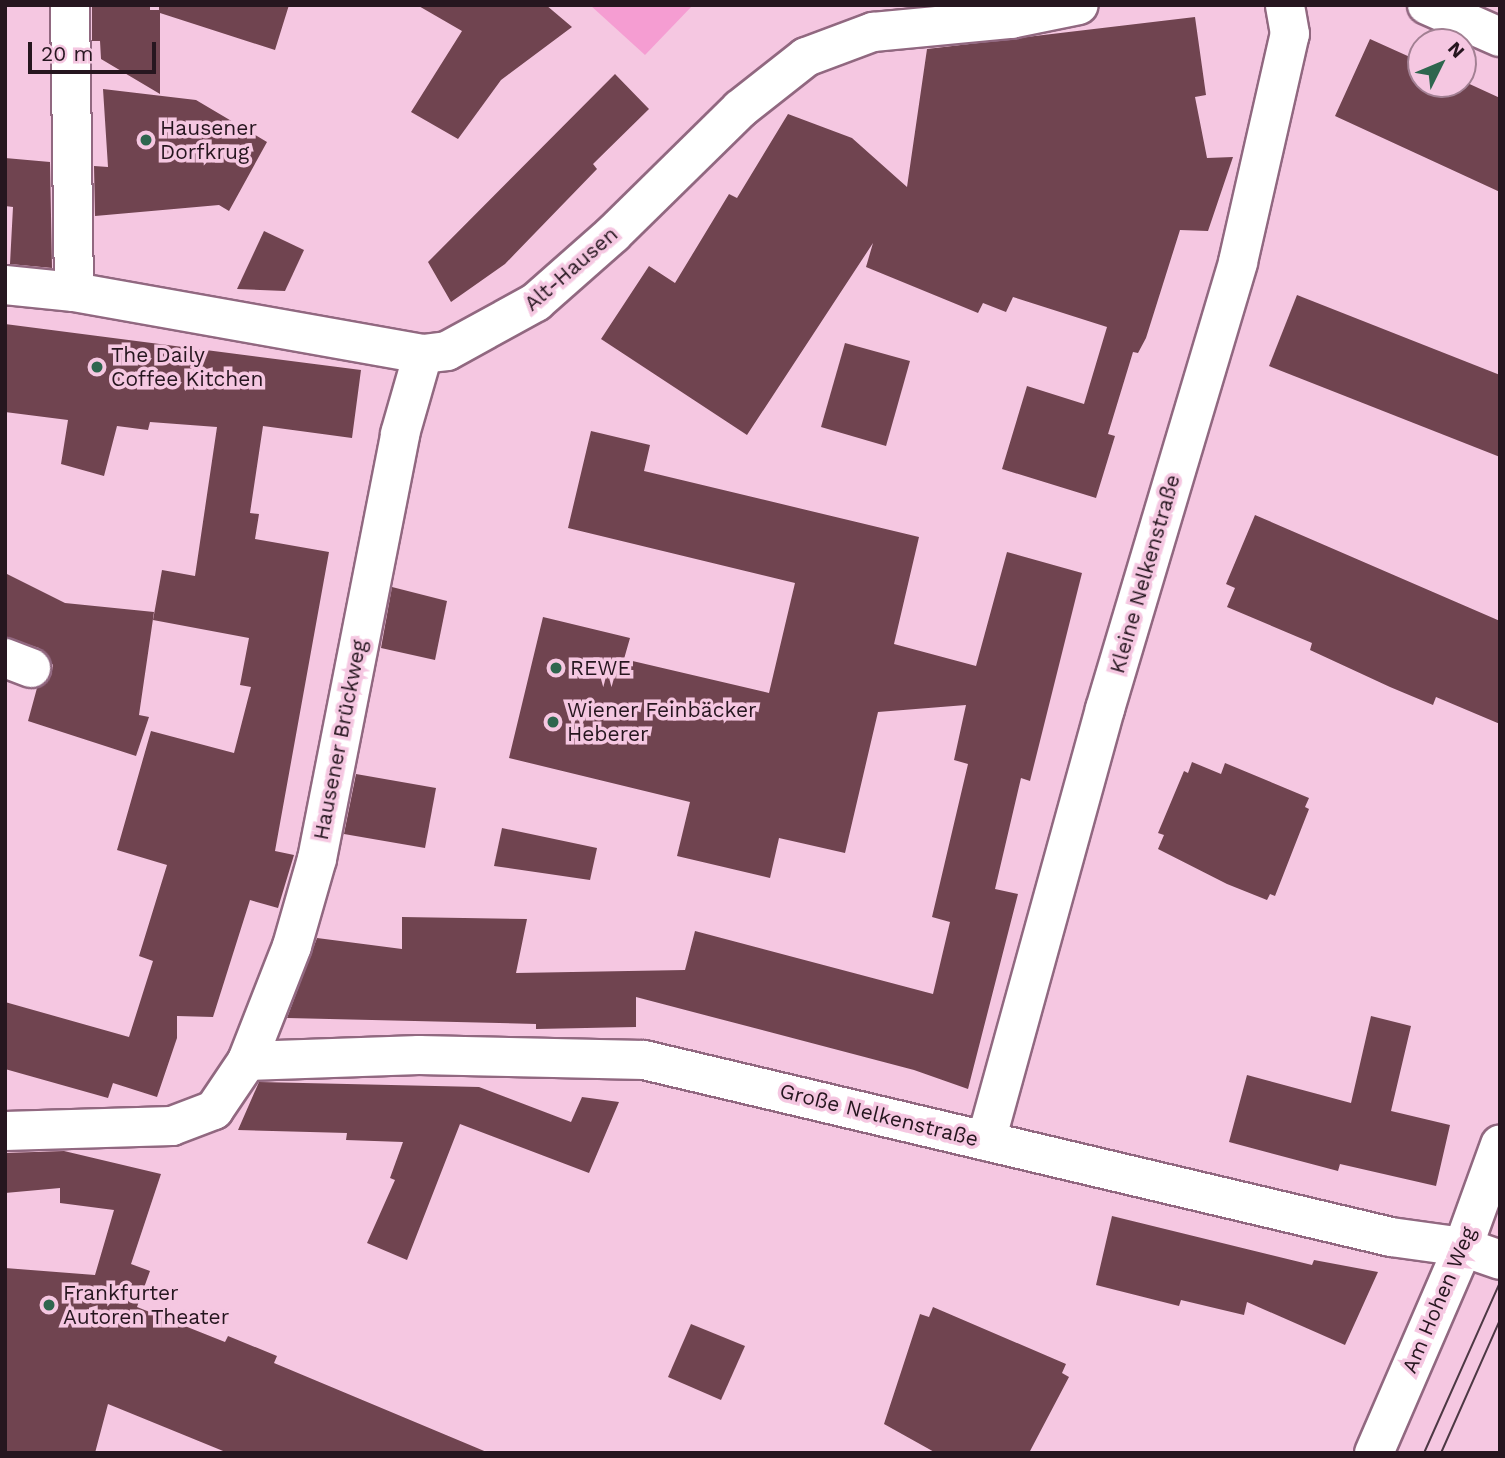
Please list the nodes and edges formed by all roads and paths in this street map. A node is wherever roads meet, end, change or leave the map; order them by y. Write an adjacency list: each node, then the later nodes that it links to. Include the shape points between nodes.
1 (70, 5): 7 (street)
2 (1079, 5): 8 (street, Alt-Hausen, via 1011,19 873,32 806,57 740,109 613,234 536,302 471,340)
3 (1285, 5): 11 (street, Kleine Nelkenstraße, via 1290,34 1238,262 1105,709)
4 (1427, 5): 5 (street)
5 (1500, 37)
6 (5, 285): 7 (street, Alt-Hausen)
7 (74, 292): 8 (street, Alt-Hausen)
8 (422, 354): 9 (street, Hausener Brückweg, via 400,435 317,859 292,946)
9 (247, 1061): 10 (street, Hausener Brückweg, via 214,1110 172,1126); 11 (street, Große Nelkenstraße, via 419,1055 645,1060)
10 (5, 1131)
11 (986, 1141): 13 (street, Große Nelkenstraße, via 1391,1237)
12 (1500, 1145): 13 (street, Am Hohen Weg)
13 (1463, 1247): 14 (street, Große Nelkenstraße); 15 (street, Am Hohen Weg)
14 (1500, 1260)
15 (1374, 1453)

